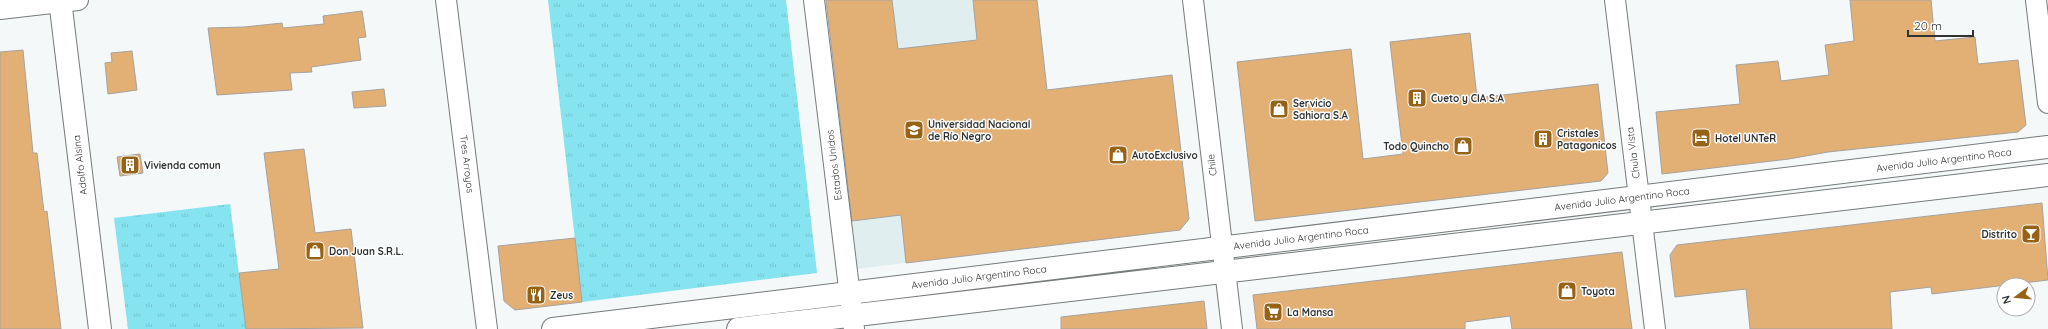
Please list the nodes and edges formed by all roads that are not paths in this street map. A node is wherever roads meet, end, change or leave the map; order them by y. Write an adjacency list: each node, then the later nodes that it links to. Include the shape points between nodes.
1 (446, 0): 18 (street, Tres Arroyos)
2 (814, 0): 15 (street, Estados Unidos)
3 (1193, 0): 13 (street, Chile)
4 (1615, 0): 11 (street, Chula Vista)
5 (2036, 0): 8 (street)
6 (66, 1): 7 (street); 17 (main road, Adolfo Alsina)
7 (0, 9)
8 (2048, 103)
9 (2048, 147): 11 (main road, Avenida Julio Argentino Roca)
10 (2048, 175): 12 (main road)
11 (1638, 197): 12 (street, Chula Vista); 13 (main road, Avenida Julio Argentino Roca)
12 (1642, 222): 14 (main road); 22 (street, Chula Vista)
13 (1222, 248): 14 (street, Chile); 15 (main road, Avenida Julio Argentino Roca)
14 (1225, 271): 16 (main road); 21 (street, Chile)
15 (849, 293): 16 (street, Estados Unidos); 19 (main road, Avenida Julio Argentino Roca)
16 (853, 322): 20 (main road)
17 (100, 329)
18 (487, 329)
19 (553, 329)
20 (738, 329)
21 (1232, 329)
22 (1655, 329)

